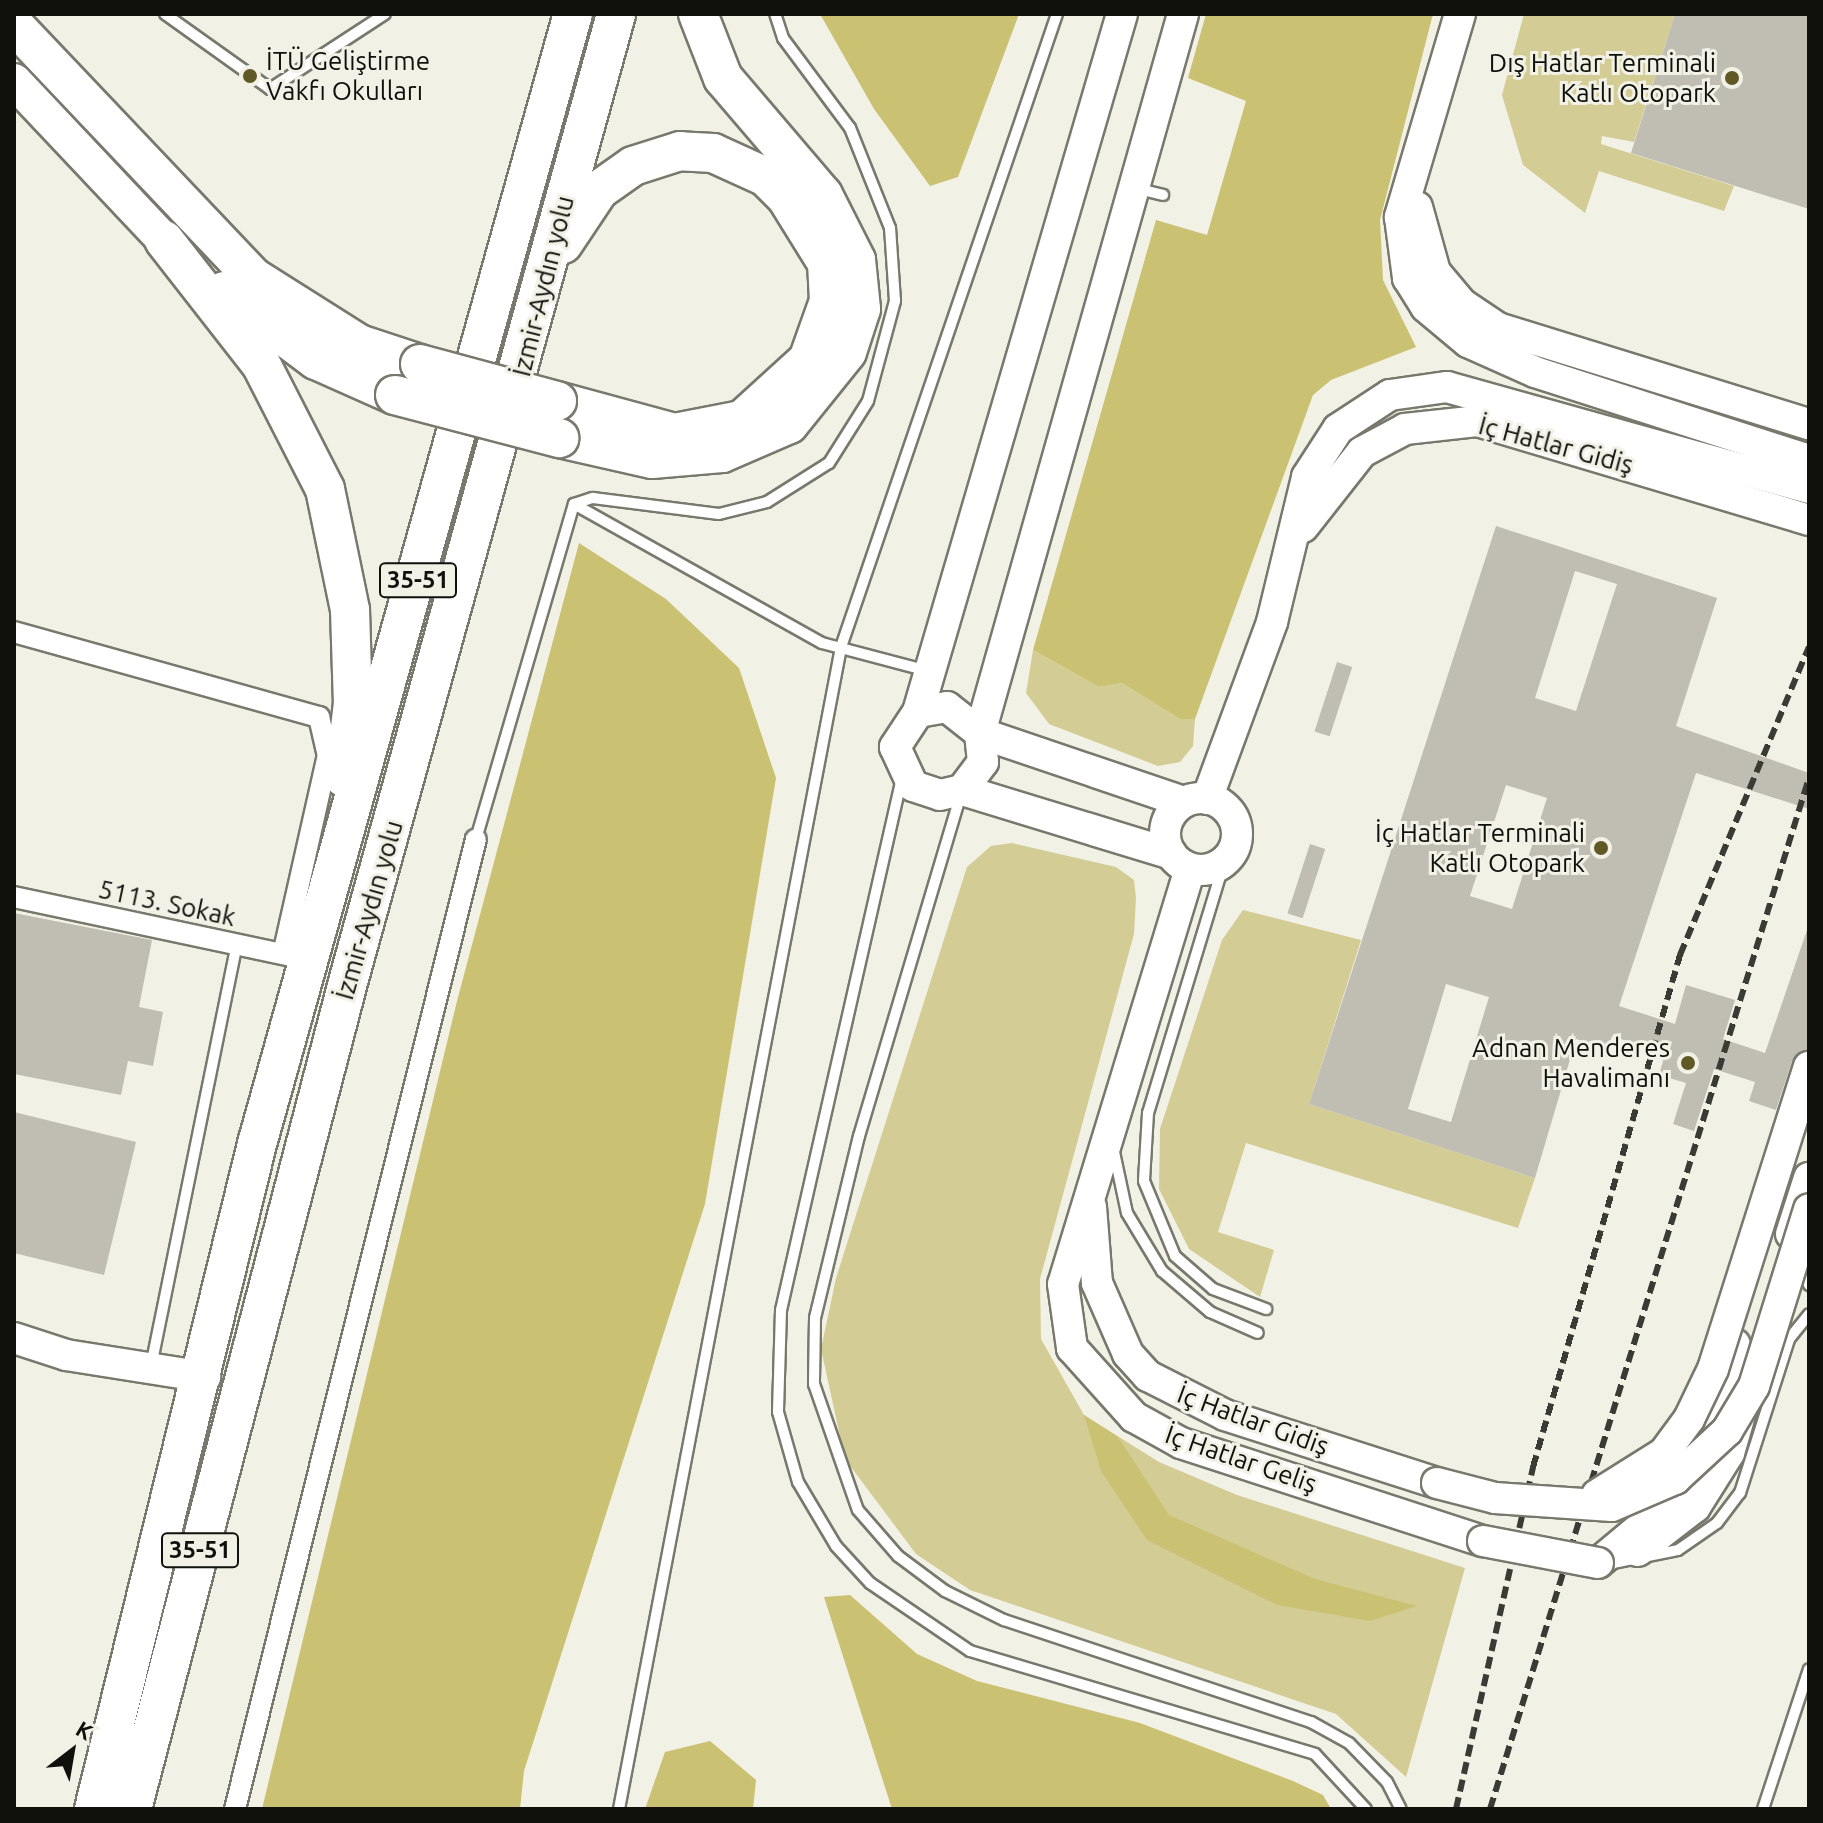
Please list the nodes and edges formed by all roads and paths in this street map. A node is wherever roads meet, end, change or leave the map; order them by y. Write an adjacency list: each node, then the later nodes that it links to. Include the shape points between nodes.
1 (165, 14): 2 (lane, via 270,89)
2 (385, 14)
3 (573, 14): 37 (highway, İzmir-Aydın yolu / 35-51)
4 (616, 14): 17 (highway, İzmir-Aydın yolu / 35-51)
5 (698, 14): 18 (highway, via 723,78 823,195 856,260 861,309 847,352 789,424 722,453 652,459)
6 (775, 14): 22 (lane, via 783,38 850,128 890,228 895,301 868,401 829,463 767,502 719,514 593,498)
7 (1057, 14): 26 (lane)
8 (1122, 14): 27 (street)
9 (1183, 14): 14 (street)
10 (1460, 14): 13 (street)
11 (14, 25): 18 (highway, bridge, via 253,277 359,344)
12 (14, 81): 16 (main road)
13 (1426, 114): 19 (street, via 1416,204 1423,241 1435,272 1462,304 1498,328); 20 (street, via 1400,217 1408,278 1447,328 1535,372)
14 (1133, 187): 15 (lane); 29 (street)
15 (1163, 195)
16 (164, 240): 18 (highway, bridge, via 316,360 395,395); 37 (highway, via 268,375 307,445 329,504 350,610 353,703)
17 (547, 266): 18 (highway, via 599,190 633,166 680,151 713,153 766,177 827,263 829,301 808,360 742,420 675,433); 58 (highway, İzmir-Aydın yolu / 35-51, via 348,982)
18 (558, 420)
19 (1802, 422)
20 (1782, 473): 21 (street); 23 (street, İç Hatlar Gidiş); 24 (street, İç Hatlar Gidiş, via 1477,421 1405,429 1362,452); 24 (street, via 1447,387 1390,395 1338,429 1307,477)
21 (1809, 488)
22 (574, 504): 26 (lane, via 804,634); 33 (lane)
23 (1809, 520)
24 (1296, 539): 32 (street)
25 (14, 632): 39 (street, via 319,717 328,755)
26 (841, 647): 27 (lane); 60 (lane)
27 (930, 671): 28 (street)
28 (918, 712): 29 (street, via 947,707); 30 (street, via 895,747)
29 (980, 733): 31 (street, via 983,762); 32 (street)
30 (903, 775): 31 (street, via 926,793); 61 (lane, via 781,1310 778,1412 798,1482 836,1546 870,1583 970,1651 1315,1754)
31 (962, 790): 34 (street); 62 (lane, via 859,1136 815,1318 814,1384 824,1430 858,1510 898,1556 945,1591 1004,1620 1263,1703 1349,1743 1387,1782)
32 (1196, 800): 34 (street, via 1165,831); 35 (street, via 1228,810 1238,831)
33 (476, 839): 59 (street)
34 (1180, 861): 35 (street); 41 (street, İç Hatlar Geliş)
35 (1224, 863): 48 (lane, via 1148,1113 1144,1181 1175,1256 1213,1289)
36 (14, 897): 38 (street, 5113. Sokak)
37 (329, 902): 39 (highway, İzmir-Aydın yolu / 35-51)
38 (237, 945): 39 (street, 5113. Sokak); 52 (lane)
39 (296, 957): 53 (highway, İzmir-Aydın yolu / 35-51)
40 (1809, 1067): 54 (street, İç Hatlar Gidiş, bridge, via 1713,1369 1689,1419 1664,1453 1626,1482)
41 (1118, 1098): 44 (street, İç Hatlar Geliş); 50 (lane, via 1118,1180 1140,1244 1186,1297)
42 (1809, 1103): 55 (street, via 1698,1447 1664,1508)
43 (1809, 1178): 46 (street)
44 (1090, 1189): 54 (street, İç Hatlar Gidiş, bridge, via 1097,1283 1128,1354 1148,1376 1225,1415 1437,1483); 55 (street, İç Hatlar Geliş, bridge, via 1063,1284 1063,1312 1072,1348 1100,1388 1181,1443 1483,1541)
45 (1809, 1209): 54 (street, İç Hatlar Gidiş, bridge, via 1754,1386 1727,1431 1675,1479 1641,1496 1612,1506)
46 (1787, 1246): 47 (lane); 55 (street, via 1729,1453 1712,1482 1659,1541)
47 (1809, 1285)
48 (1266, 1309)
49 (1809, 1314): 55 (lane, via 1789,1339 1740,1493 1717,1523 1678,1550 1632,1564)
50 (1258, 1333)
51 (14, 1338): 52 (street)
52 (150, 1369): 53 (street)
53 (205, 1377): 57 (highway, İzmir-Aydın yolu / 35-51)
54 (1556, 1504)
55 (1598, 1563)
56 (1809, 1669): 63 (lane)
57 (94, 1809)
58 (132, 1809)
59 (235, 1809)
60 (619, 1809)
61 (1366, 1809)
62 (1401, 1809)
63 (1763, 1809)

